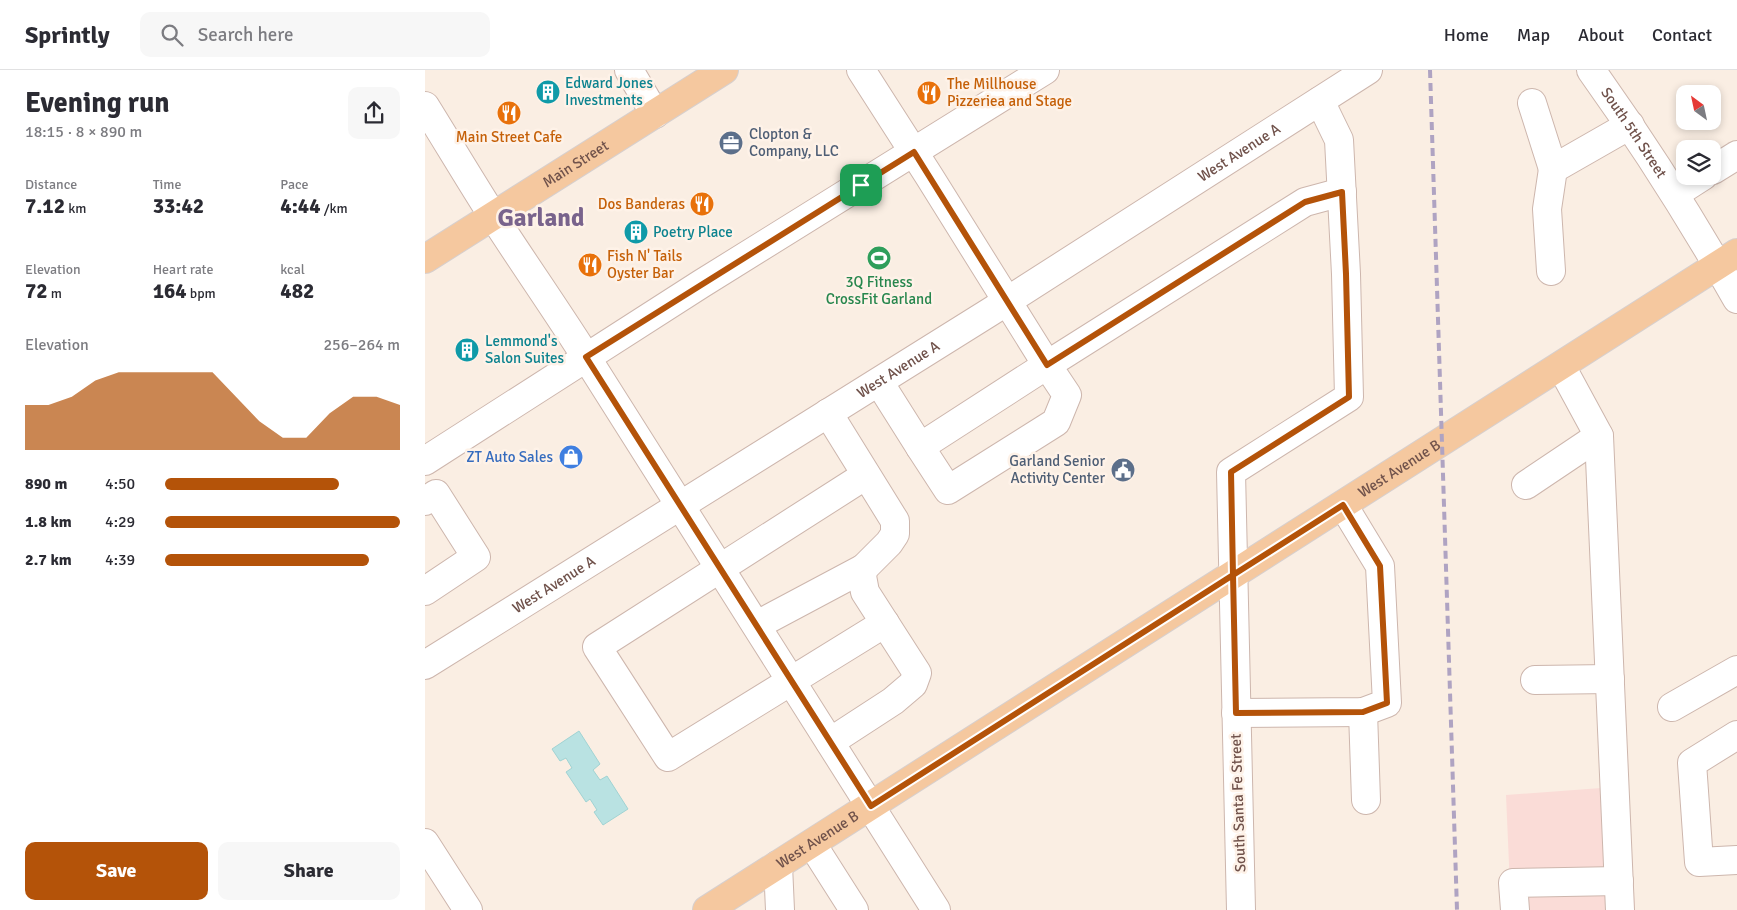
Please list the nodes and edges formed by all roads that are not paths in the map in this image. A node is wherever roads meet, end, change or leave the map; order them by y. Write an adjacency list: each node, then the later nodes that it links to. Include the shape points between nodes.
1 (629, 70): 10 (street)
2 (724, 70): 10 (main road, Main Street)
3 (861, 70): 12 (street)
4 (1045, 70): 12 (street)
5 (1368, 70): 7 (street, West Avenue A)
6 (1591, 70): 11 (street, South 5th Street)
7 (1320, 101): 17 (street, via 1339,140); 24 (street, West Avenue A)
8 (1532, 103): 15 (street)
9 (425, 106): 19 (street)
10 (655, 114): 19 (main road, Main Street)
11 (1630, 125): 15 (street); 18 (street, South 5th Street)
12 (914, 152): 24 (street); 25 (street)
13 (1737, 155): 14 (street)
14 (1721, 165)
15 (1553, 169): 22 (street, via 1547,209)
16 (1689, 185): 18 (street)
17 (1342, 192): 26 (street, via 1305,202); 40 (street, South Santa Fe Street, via 1349,397 1231,472)
18 (1675, 194): 21 (street, South 5th Street)
19 (493, 216): 20 (main road, Main Street); 25 (street)
20 (425, 259)
21 (1727, 259): 23 (street, South 5th Street); 27 (main road, West Avenue B)
22 (1551, 271)
23 (1737, 299)
24 (1007, 301): 26 (street); 28 (street, West Avenue A)
25 (586, 357): 32 (street); 37 (street)
26 (1047, 365): 31 (street); 31 (street, via 1067,395 1056,422 948,490)
27 (1561, 366): 30 (street); 36 (main road, West Avenue B)
28 (879, 382): 29 (street, West Avenue A); 31 (street)
29 (828, 413): 33 (street); 37 (street, West Avenue A)
30 (1599, 436): 34 (street); 47 (street)
31 (920, 447)
32 (425, 461)
33 (866, 475): 38 (street, via 895,521 895,534); 39 (street)
34 (1526, 485)
35 (425, 501): 41 (street, via 436,494 475,556)
36 (1343, 505): 40 (main road, West Avenue B); 50 (street, via 1380,566 1387,703)
37 (681, 506): 39 (street); 44 (street, West Avenue A)
38 (864, 568): 42 (street, via 865,592); 43 (street)
39 (719, 569): 43 (street); 48 (street, via 597,647 637,710 668,757)
40 (1233, 575): 51 (street, South Santa Fe Street); 55 (main road, West Avenue B)
41 (425, 591)
42 (885, 624): 48 (street); 53 (street, via 917,673 913,684)
43 (757, 625): 48 (street)
44 (425, 665)
45 (1737, 670): 49 (street)
46 (1535, 680): 47 (street)
47 (1610, 680): 60 (street)
48 (791, 681): 53 (street)
49 (1672, 707)
50 (1363, 712): 51 (street); 54 (street)
51 (1236, 713): 66 (street, South Santa Fe Street)
52 (1737, 735): 58 (street, via 1692,763 1699,862)
53 (830, 742): 55 (street)
54 (1366, 800)
55 (871, 806): 57 (main road, West Avenue B); 65 (street)
56 (425, 843): 62 (street)
57 (812, 844): 59 (main road, West Avenue B); 64 (street)
58 (1737, 860)
59 (778, 865): 61 (street); 63 (main road, West Avenue B)
60 (1619, 882): 67 (street, via 1513,883); 68 (street)
61 (781, 909)
62 (468, 910)
63 (707, 910)
64 (854, 910)
65 (936, 910)
66 (1241, 910)
67 (1515, 910)
68 (1620, 910)

